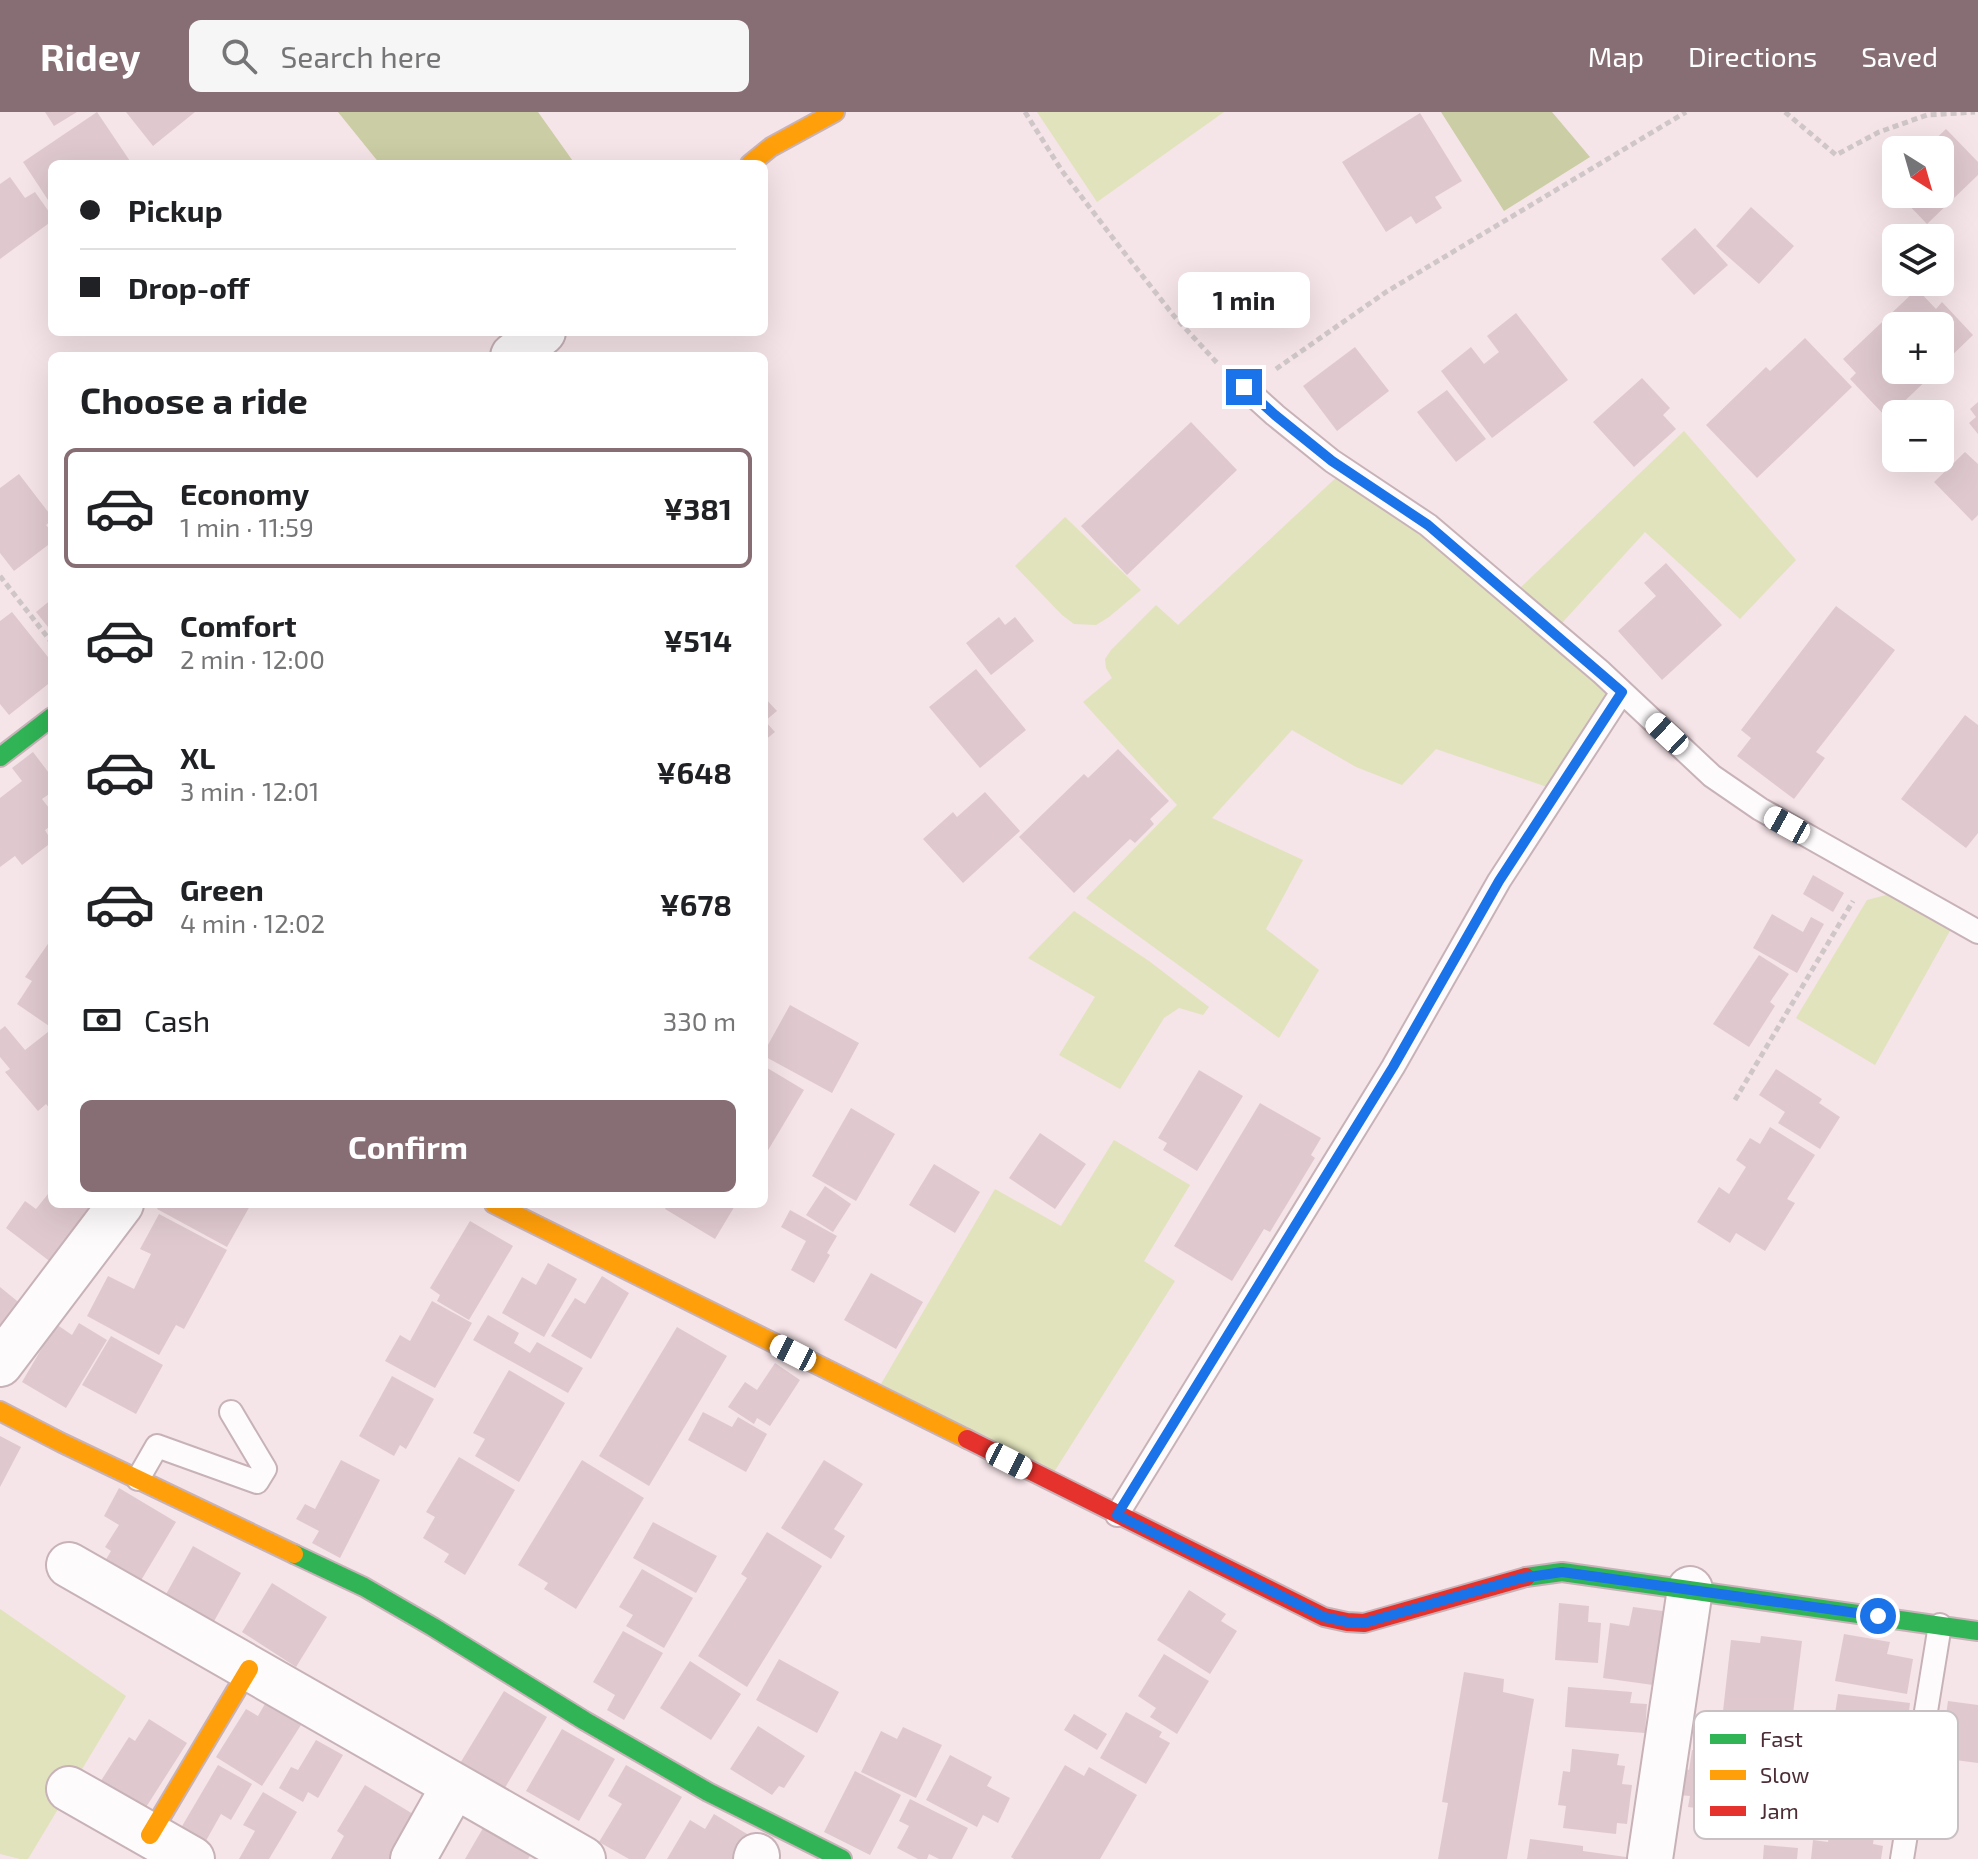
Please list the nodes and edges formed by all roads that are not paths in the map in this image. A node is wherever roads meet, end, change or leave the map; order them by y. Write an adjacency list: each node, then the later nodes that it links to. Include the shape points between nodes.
1 (835, 112): 2 (street)
2 (755, 160)
3 (538, 336): 4 (street)
4 (518, 352)
5 (1244, 387): 6 (lane, via 1332,461 1428,525)
6 (1622, 692): 9 (lane, via 1712,776 1760,809); 16 (lane, via 1499,881 1393,1067)
7 (48, 720): 8 (street)
8 (0, 757)
9 (1978, 932)
10 (118, 1208): 12 (street)
11 (502, 1208): 16 (street)
12 (0, 1364)
13 (0, 1411): 15 (street)
14 (231, 1412): 15 (lane, via 265,1469 257,1482 157,1446)
15 (138, 1479): 30 (street, via 364,1587 708,1792)
16 (1117, 1515): 18 (street, via 1324,1617 1347,1622 1364,1623 1522,1578 1562,1572)
17 (69, 1565): 21 (street)
18 (1690, 1589): 19 (street); 31 (street)
19 (1940, 1625): 20 (street); 22 (lane)
20 (1978, 1631)
21 (249, 1669): 23 (street); 25 (street)
22 (1926, 1711)
23 (454, 1786): 28 (street); 29 (street)
24 (69, 1789): 25 (street)
25 (150, 1835): 27 (street)
26 (1905, 1839): 32 (lane)
27 (192, 1859)
28 (413, 1859)
29 (583, 1859)
30 (842, 1859)
31 (1650, 1859)
32 (1902, 1859)

